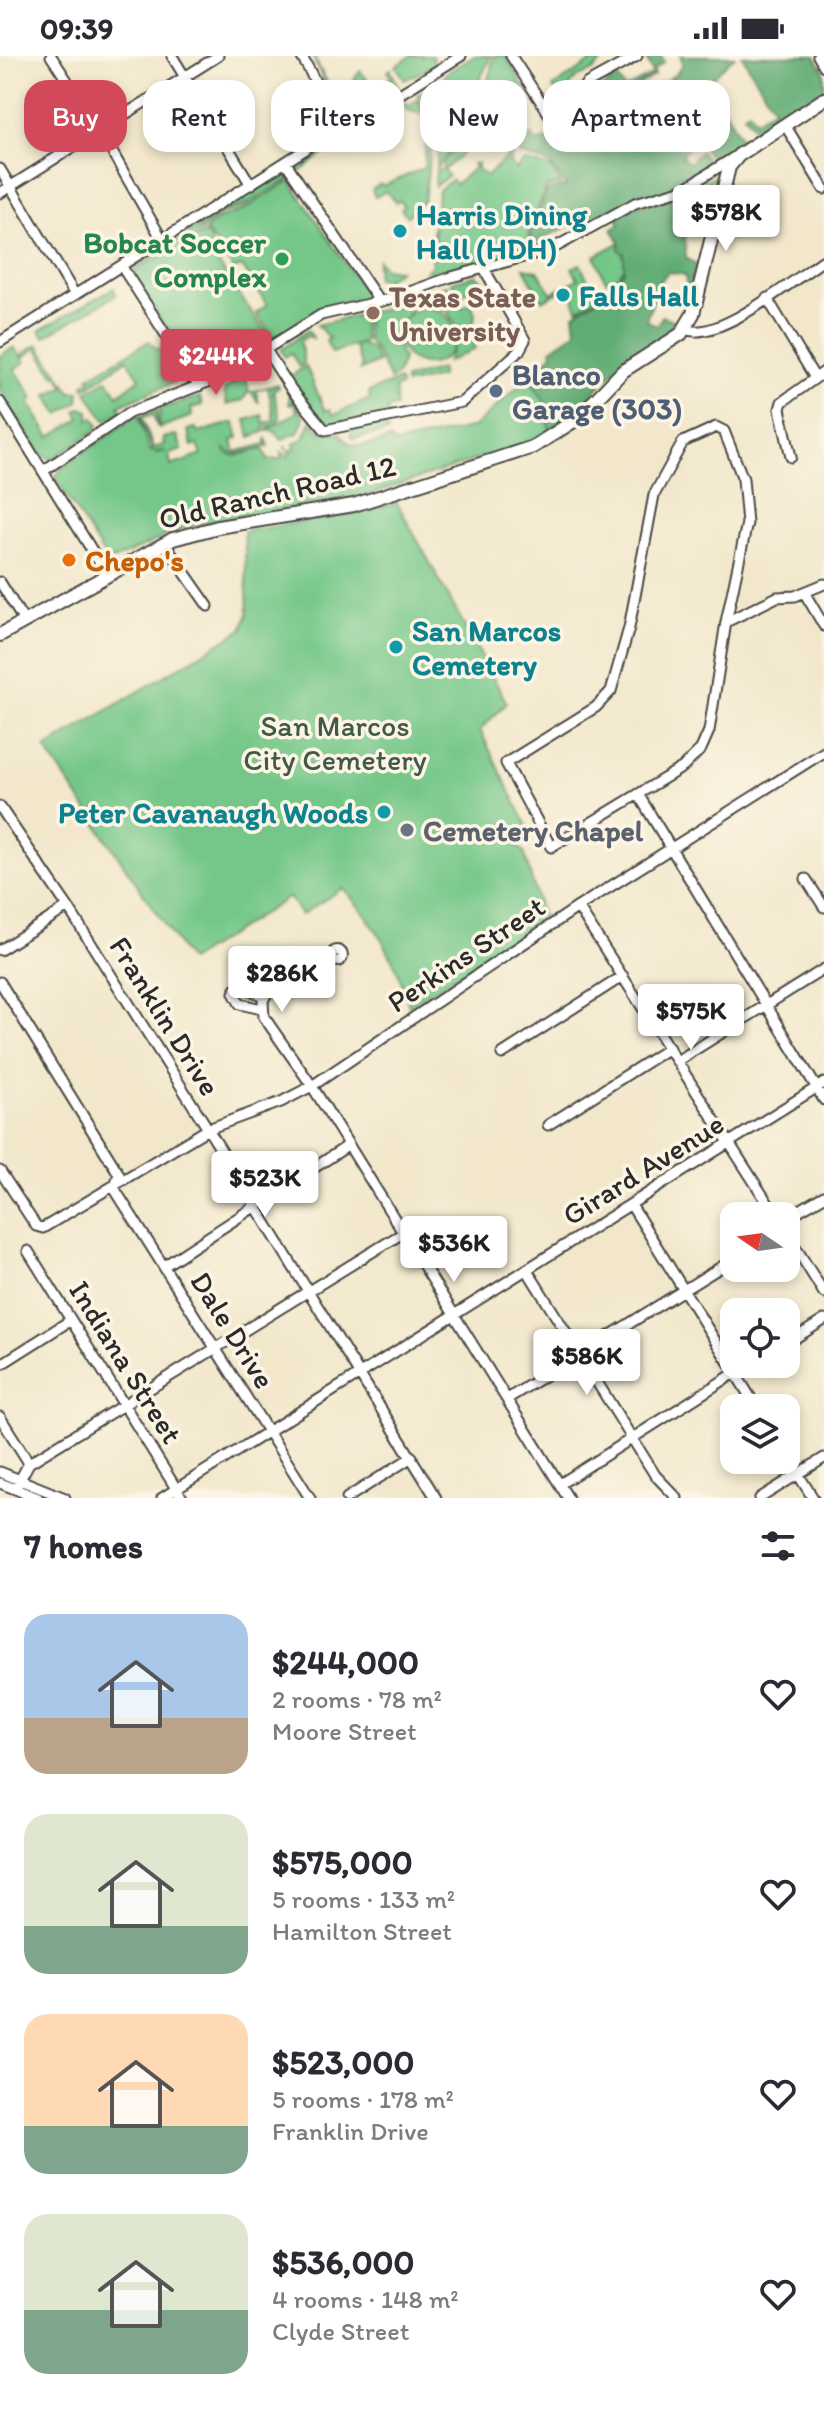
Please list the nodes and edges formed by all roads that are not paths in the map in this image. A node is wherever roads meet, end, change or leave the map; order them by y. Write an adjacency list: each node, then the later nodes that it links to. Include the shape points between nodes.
1 (51, 56): 11 (street)
2 (172, 56): 10 (street)
3 (218, 56): 10 (street)
4 (301, 56): 12 (street)
5 (461, 56): 13 (street)
6 (511, 56): 7 (street, via 551,117 574,102 586,84)
7 (637, 56)
8 (818, 56): 9 (street)
9 (824, 66)
10 (185, 77): 15 (street); 23 (street)
11 (67, 80)
12 (314, 80)
13 (404, 91)
14 (824, 99): 16 (main road)
15 (127, 114)
16 (785, 125): 20 (main road); 25 (street)
17 (66, 152): 24 (street)
18 (112, 152): 27 (street)
19 (302, 152): 21 (street)
20 (739, 155): 30 (street, via 684,189 635,203 552,249); 34 (main road, via 726,175)
21 (286, 163): 23 (street); 33 (street)
22 (0, 169): 24 (street)
23 (251, 185): 27 (street)
24 (10, 186): 26 (street); 31 (street)
25 (824, 189)
26 (0, 193)
27 (163, 241): 29 (street)
28 (824, 260): 32 (street)
29 (122, 267): 31 (street); 38 (street)
30 (483, 267): 33 (street); 36 (street, via 525,340 462,402 325,430)
31 (75, 295): 35 (street)
32 (767, 298): 34 (street, via 733,320 701,331); 37 (street)
33 (379, 301): 36 (street, via 321,315)
34 (685, 329): 42 (main road, Old Ranch Road 12, via 623,371 577,419 533,447 354,505 218,527)
35 (0, 342)
36 (266, 350): 38 (street)
37 (819, 375): 40 (street, via 782,402)
38 (199, 386): 41 (street, via 129,413)
39 (0, 402): 41 (street)
40 (791, 457)
41 (43, 471): 43 (street)
42 (164, 543): 43 (main road, Old Ranch Road 12); 47 (street)
43 (106, 573): 48 (main road, Old Ranch Road 12)
44 (0, 582): 48 (street)
45 (824, 584): 46 (street)
46 (804, 592): 49 (street, via 777,597); 50 (street)
47 (208, 606)
48 (24, 621): 51 (main road, Old Ranch Road 12)
49 (726, 622): 53 (street, via 712,721 701,749 683,767); 53 (street, via 747,523 743,479 720,428 683,442 654,495 629,628 611,691 596,707 506,763 551,847)
50 (824, 626)
51 (0, 635)
52 (824, 752): 55 (street, Perkins Street)
53 (638, 794): 55 (street)
54 (0, 807): 57 (street, Franklin Drive)
55 (669, 848): 58 (street, Perkins Street); 66 (street)
56 (806, 879): 59 (street)
57 (68, 907): 60 (street); 75 (street, Franklin Drive)
58 (578, 907): 63 (street); 72 (street, Perkins Street)
59 (824, 907)
60 (0, 950)
61 (332, 955): 65 (street)
62 (824, 969): 66 (street)
63 (623, 976): 68 (street); 69 (street)
64 (0, 982): 79 (street, Dale Drive, via 119,1174)
65 (265, 997): 67 (street); 67 (street, via 245,987 234,993 240,1004)
66 (766, 1005): 70 (street); 71 (street)
67 (262, 1009): 72 (street)
68 (669, 1048): 70 (street); 74 (street)
69 (502, 1054)
70 (677, 1061): 76 (street)
71 (820, 1085): 73 (street); 76 (street, Girard Avenue)
72 (312, 1086): 75 (street, Perkins Street); 77 (street)
73 (824, 1100)
74 (548, 1125)
75 (208, 1129): 79 (street, Perkins Street); 83 (street, Franklin Drive)
76 (729, 1143): 81 (street); 82 (street, Girard Avenue)
77 (349, 1145): 83 (street); 85 (street)
78 (0, 1171): 79 (street, Perkins Street, via 36,1226 43,1228)
79 (114, 1188): 88 (street, Dale Drive)
80 (824, 1196): 84 (street)
81 (767, 1202)
82 (631, 1205): 90 (street, Girard Avenue); 91 (street)
83 (254, 1206): 88 (street); 92 (street, Franklin Drive)
84 (800, 1210)
85 (403, 1233): 92 (street); 94 (street)
86 (28, 1251): 95 (street, Indiana Street)
87 (800, 1254): 93 (street)
88 (164, 1266): 98 (street, Dale Drive)
89 (720, 1268): 91 (street)
90 (527, 1270): 94 (street, Girard Avenue); 100 (street)
91 (684, 1290): 99 (street); 100 (street)
92 (307, 1291): 98 (street); 102 (street, Franklin Drive)
93 (824, 1293)
94 (454, 1314): 102 (street, Girard Avenue); 104 (street)
95 (71, 1320): 101 (street); 105 (street, Indiana Street)
96 (824, 1320): 97 (street)
97 (800, 1335)
98 (217, 1349): 105 (street); 107 (street, Dale Drive)
99 (720, 1349)
100 (580, 1354): 104 (street); 108 (street)
101 (0, 1365)
102 (359, 1374): 107 (street, Girard Avenue); 109 (street, Franklin Drive)
103 (727, 1378): 108 (street)
104 (507, 1399): 117 (street)
105 (125, 1404): 111 (street); 118 (street, Indiana Street)
106 (0, 1417): 111 (street)
107 (269, 1432): 118 (street, Girard Avenue); 122 (street, Dale Drive)
108 (634, 1438): 117 (street); 126 (street, via 655,1475)
109 (412, 1457): 123 (street); 124 (street, Franklin Drive)
110 (824, 1458): 113 (street)
111 (29, 1463): 116 (street)
112 (0, 1472): 116 (street)
113 (800, 1473)
114 (798, 1474): 127 (street); 128 (street)
115 (0, 1483): 116 (street)
116 (17, 1484): 119 (street); 120 (street)
117 (560, 1484): 125 (street)
118 (179, 1493): 121 (street, Girard Avenue)
119 (38, 1498)
120 (65, 1498)
121 (162, 1498)
122 (310, 1498)
123 (347, 1498)
124 (436, 1498)
125 (568, 1498)
126 (677, 1498)
127 (760, 1498)
128 (813, 1498)

